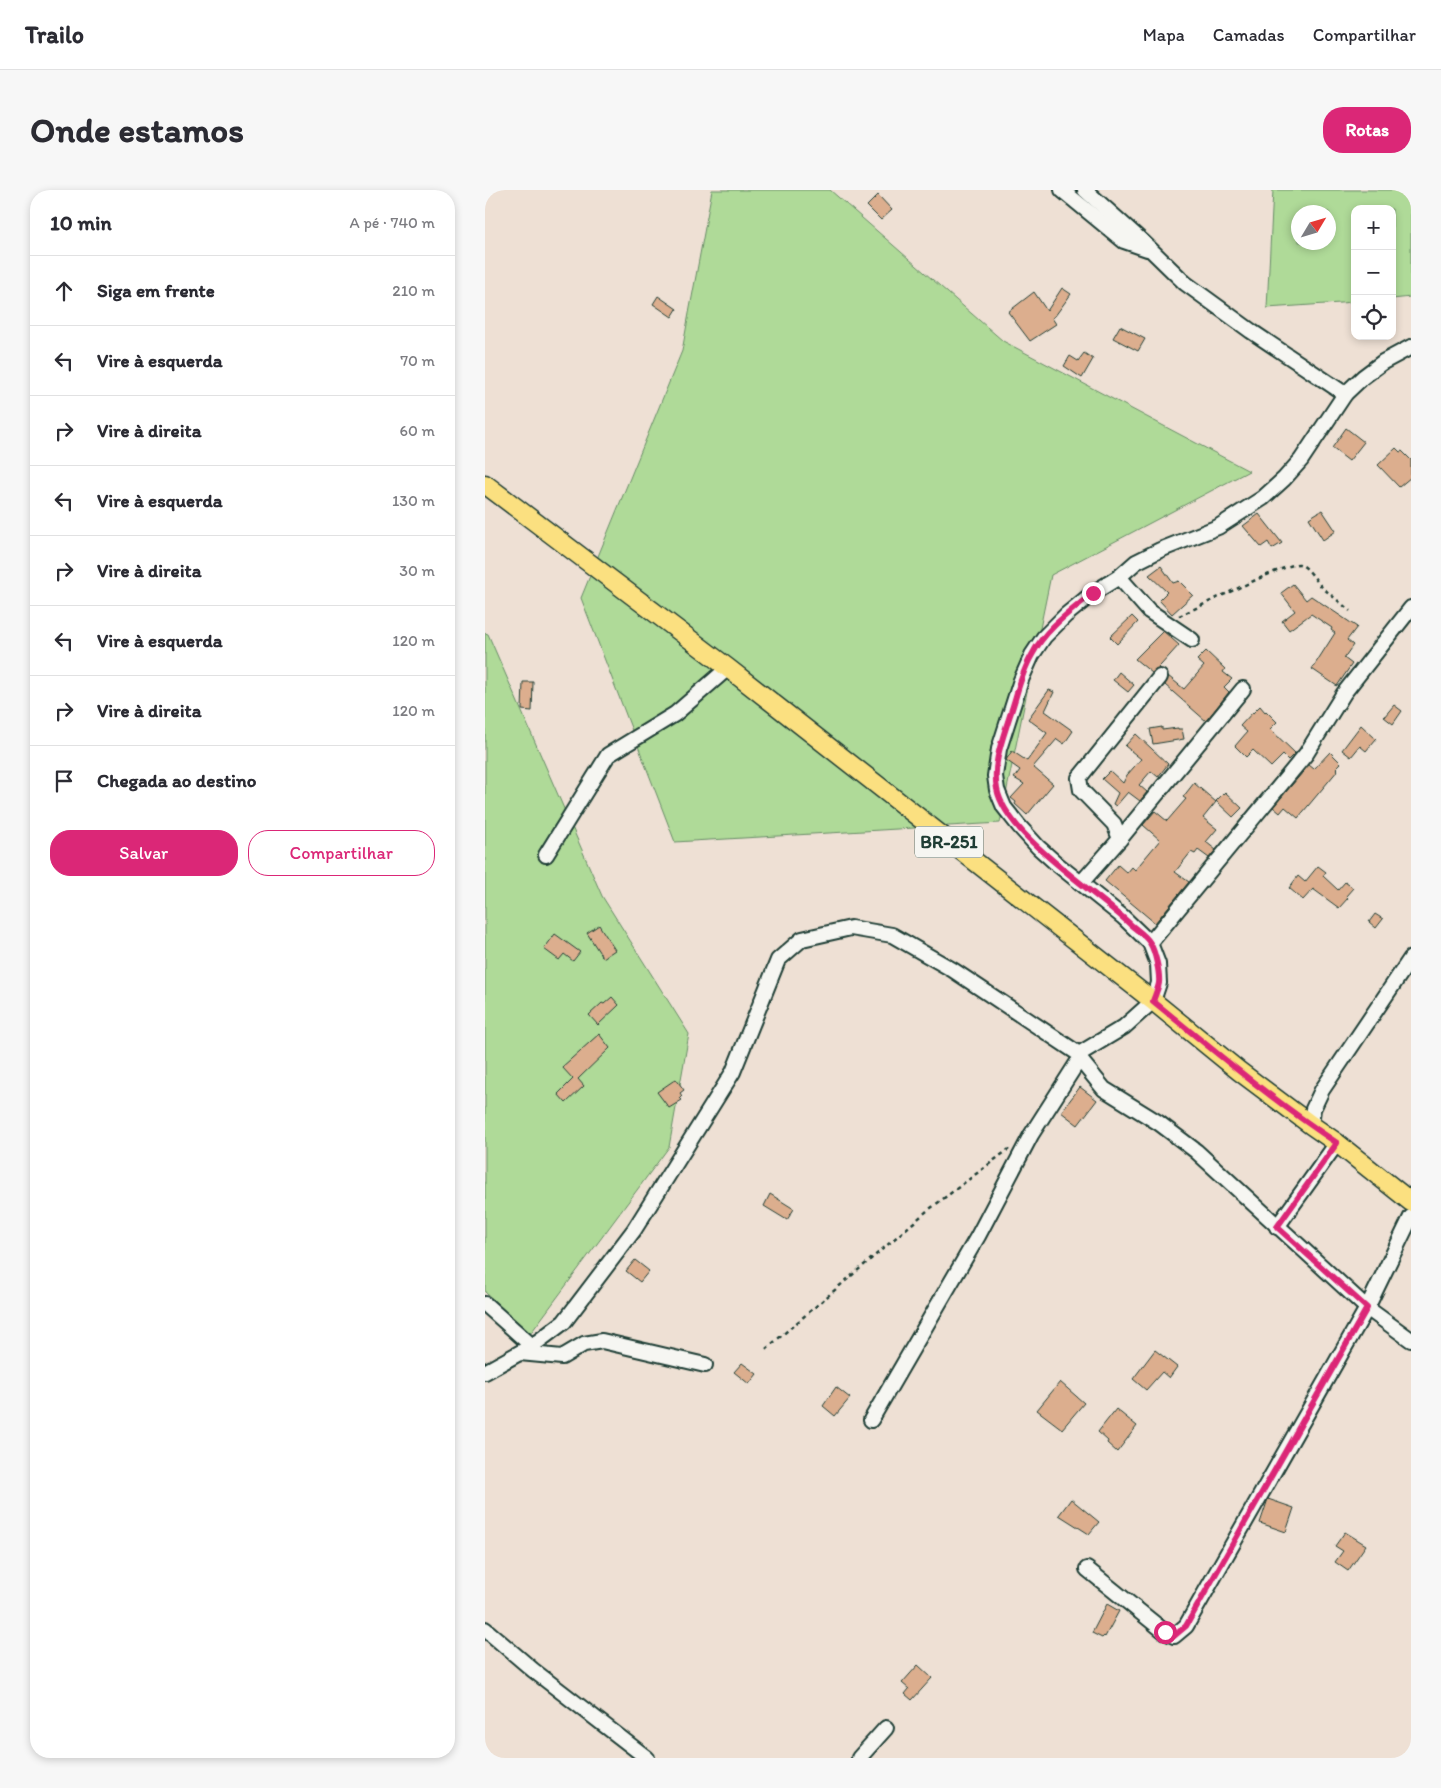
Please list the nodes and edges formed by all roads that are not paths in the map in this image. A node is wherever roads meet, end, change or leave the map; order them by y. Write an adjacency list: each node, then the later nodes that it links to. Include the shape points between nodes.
1 (1063, 190): 3 (street, via 1125,241)
2 (1085, 190): 3 (street)
3 (1153, 251): 5 (street, via 1185,283)
4 (1411, 347): 5 (street, via 1383,362)
5 (1345, 394): 7 (street, via 1301,460 1263,498 1218,527 1136,562)
6 (485, 484): 10 (main road, BR-251)
7 (1119, 577): 9 (street, via 1149,611); 15 (street, via 1066,615 1032,654 999,749 995,776 1004,807 1019,826)
8 (1411, 608): 16 (street, via 1344,693 1306,754)
9 (1192, 640)
10 (728, 668): 14 (street, via 675,714 608,755); 18 (main road, BR-251)
11 (1161, 677): 13 (street, via 1079,778 1081,790 1114,824)
12 (1243, 689): 13 (street)
13 (1120, 839): 15 (street)
14 (546, 855)
15 (1081, 883): 16 (street)
16 (1150, 943): 18 (street, via 1159,982)
17 (1411, 958): 20 (street, via 1322,1090 1313,1109)
18 (1153, 1001): 19 (street); 20 (main road, BR-251)
19 (1081, 1058): 24 (street, via 1103,1089 1159,1123 1196,1151); 28 (street, via 953,970 892,935 851,928 802,939 778,960 733,1072 634,1230 563,1322); 31 (street, via 1031,1135 978,1236)
20 (1311, 1125): 21 (main road, BR-251)
21 (1337, 1143): 22 (main road, BR-251); 24 (street)
22 (1411, 1202)
23 (1411, 1217): 26 (street)
24 (1277, 1227): 26 (street)
25 (485, 1304): 28 (street)
26 (1367, 1308): 27 (street); 32 (street, via 1186,1626 1174,1636 1165,1632)
27 (1411, 1340)
28 (526, 1349): 29 (street, via 562,1357 584,1344 602,1341); 30 (street)
29 (705, 1365)
30 (485, 1372)
31 (871, 1420)
32 (1087, 1569)
33 (485, 1629): 35 (street)
34 (886, 1728): 36 (street)
35 (647, 1758)
36 (859, 1758)

